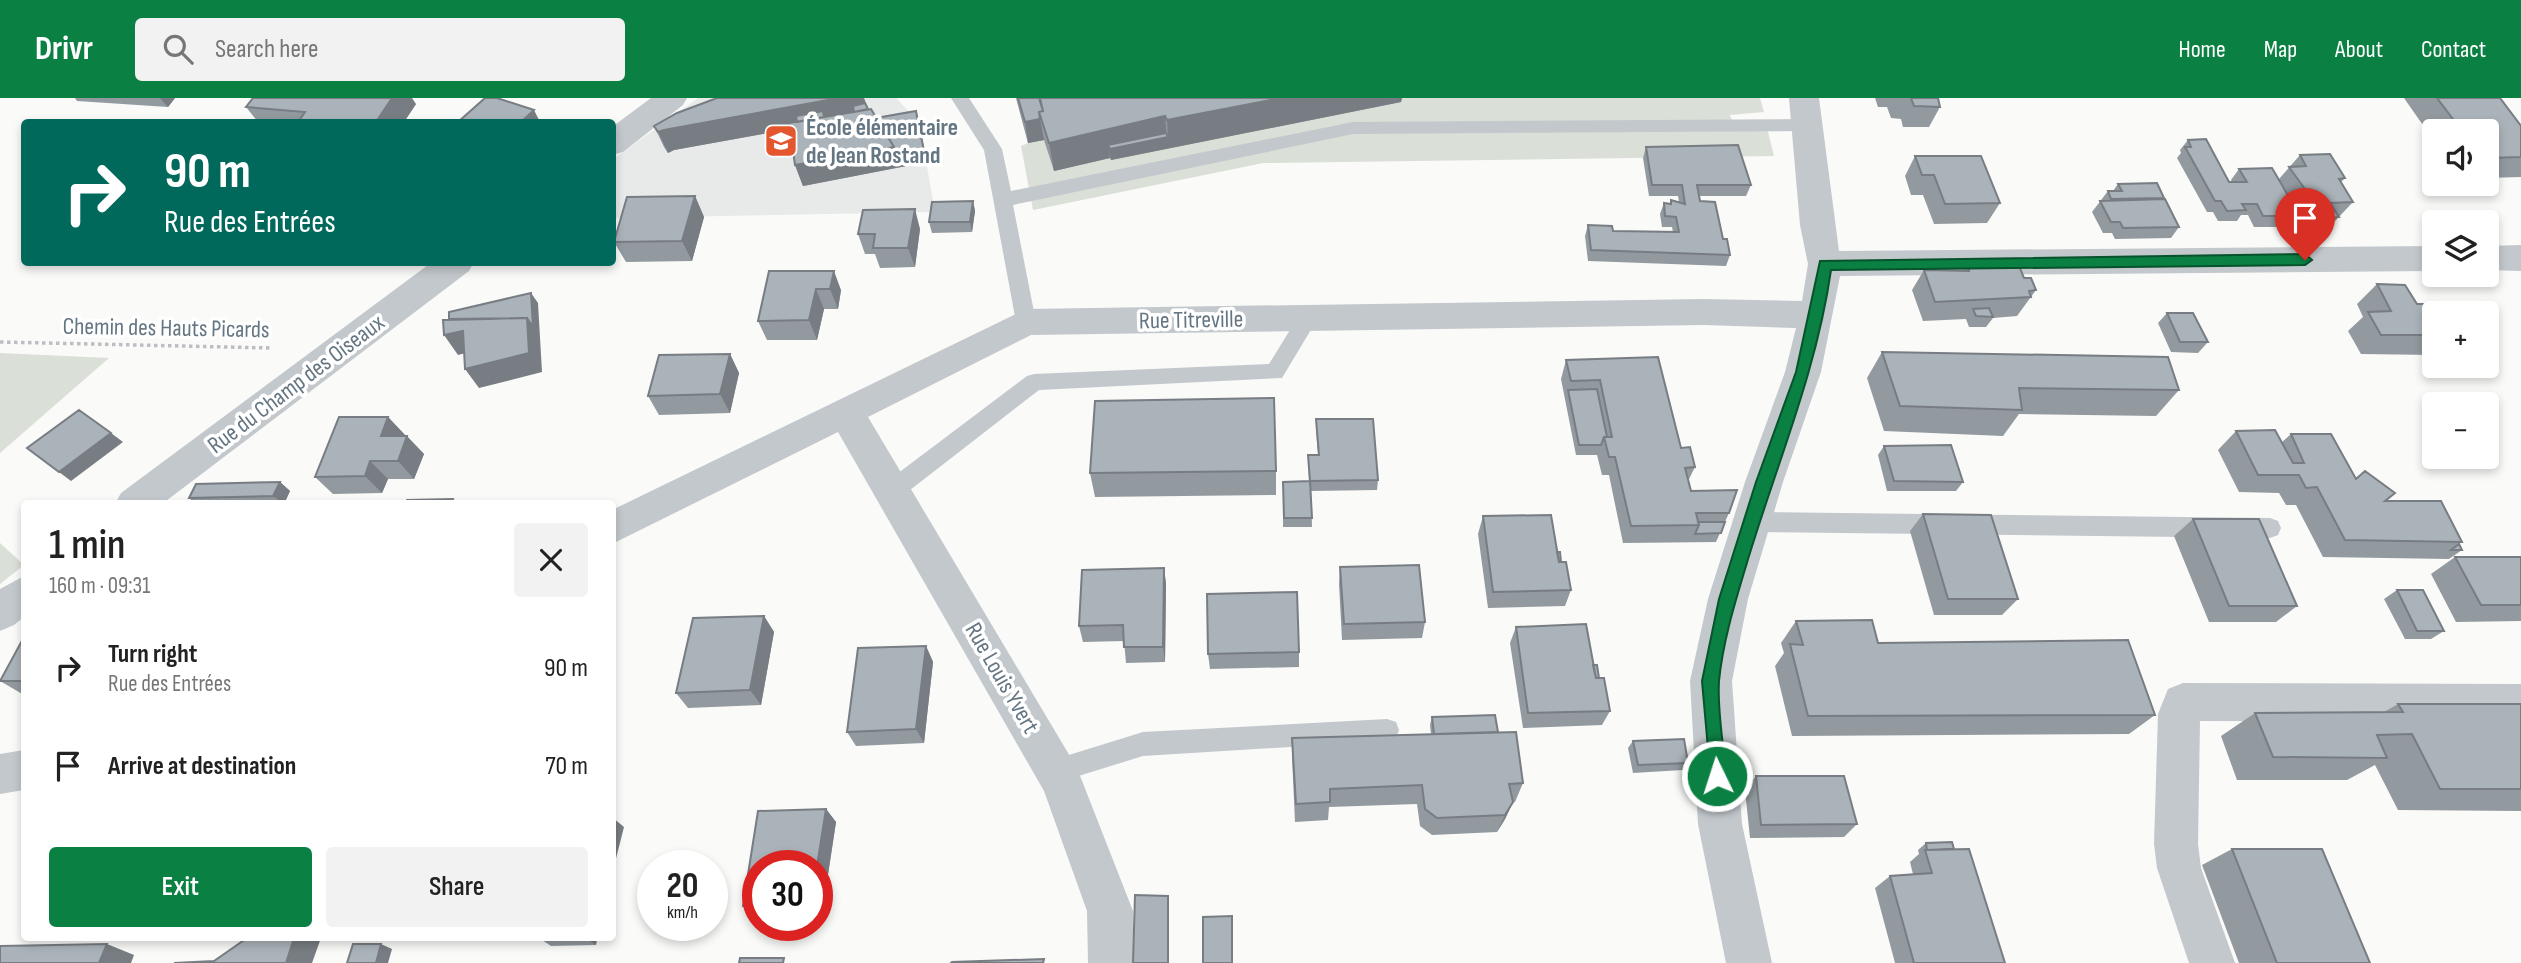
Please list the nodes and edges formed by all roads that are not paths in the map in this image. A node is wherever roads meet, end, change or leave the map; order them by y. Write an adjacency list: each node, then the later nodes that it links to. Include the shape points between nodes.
1 (672, 98): 4 (street)
2 (960, 98): 5 (lane, via 993,149)
3 (1805, 112): 5 (lane, via 1353,128); 9 (street)
4 (616, 141)
5 (1002, 200): 13 (lane)
6 (2499, 258): 7 (street)
7 (2521, 258)
8 (2422, 259): 9 (street)
9 (1825, 264): 11 (street)
10 (452, 266): 16 (street, Rue du Champ des Oiseaux)
11 (1817, 315): 12 (street, Rue Titreville, via 1715,312); 17 (street, via 1803,372)
12 (1308, 318): 13 (street, Rue Titreville); 15 (lane, via 1275,372 1034,382)
13 (1026, 322): 14 (street, Rue Titreville)
14 (844, 411): 15 (street, Rue Louis Yvert); 18 (street, Rue Titreville)
15 (893, 490): 25 (street, Rue Louis Yvert)
16 (139, 500)
17 (1751, 522): 19 (lane); 28 (street, via 1728,599 1711,681 1720,824)
18 (616, 526)
19 (2270, 528)
20 (21, 595): 21 (street)
21 (0, 612)
22 (2521, 703): 29 (street, via 2183,702 2176,844 2179,868)
23 (1387, 730): 25 (lane, via 1143,744)
24 (21, 770): 26 (street)
25 (1056, 771): 27 (street, Rue Louis Yvert, via 1110,911)
26 (0, 774)
27 (1111, 963)
28 (1749, 963)
29 (2212, 963)

